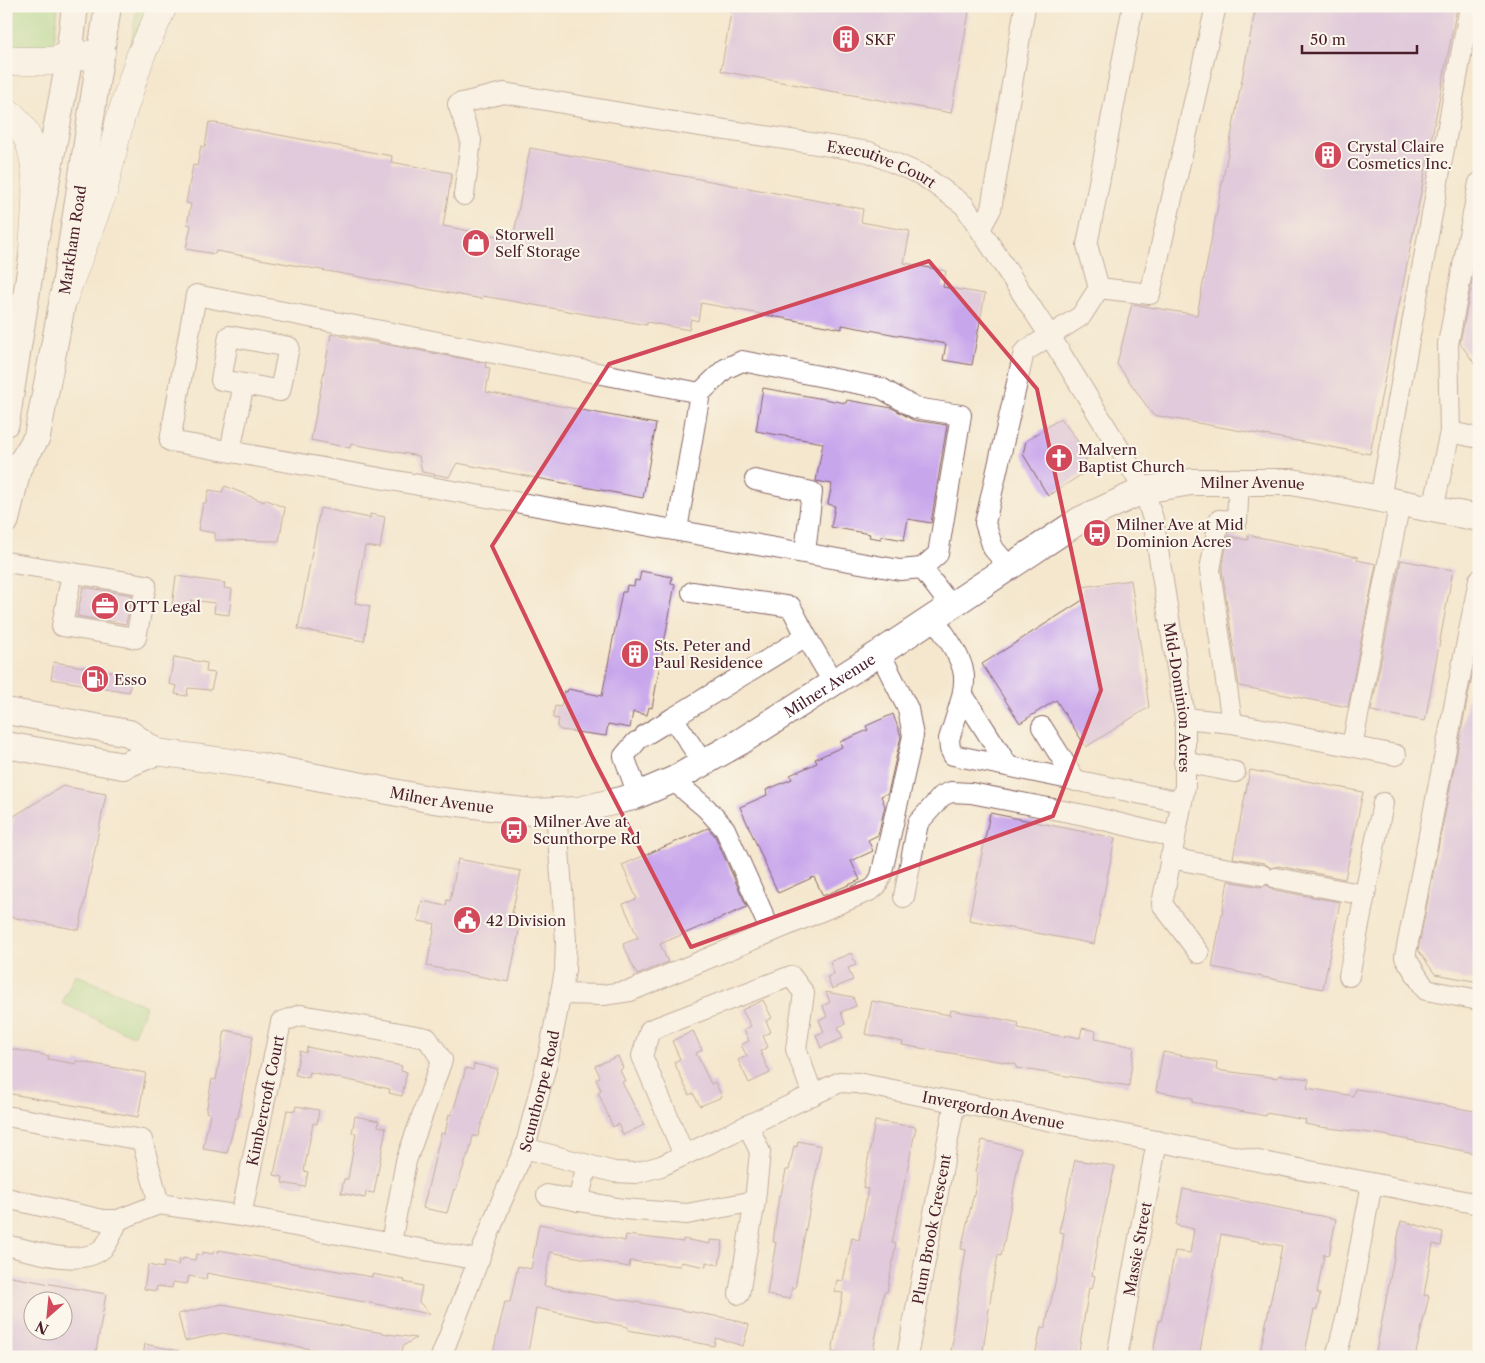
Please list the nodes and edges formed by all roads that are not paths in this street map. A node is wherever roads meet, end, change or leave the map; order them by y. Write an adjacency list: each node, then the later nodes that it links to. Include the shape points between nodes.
1 (75, 6): 9 (main road)
2 (108, 6): 8 (main road, Markham Road)
3 (163, 6): 17 (highway, via 140,57 120,120 103,192)
4 (1133, 6): 16 (street, via 1087,246)
5 (1216, 6): 16 (street, via 1150,294)
6 (1470, 6): 30 (street)
7 (1024, 7): 14 (street, via 991,209)
8 (101, 53): 9 (highway); 17 (main road, Markham Road)
9 (69, 57): 10 (highway, via 50,61); 15 (main road)
10 (6, 61)
11 (6, 111): 15 (highway, via 15,117 29,140 36,171)
12 (1479, 183): 22 (street, via 1448,344)
13 (464, 194): 14 (street, Executive Court, via 471,140 458,104 504,92 869,152 922,175 964,205)
14 (980, 229): 18 (street, Executive Court)
15 (33, 252): 21 (main road)
16 (1099, 288): 18 (street, via 1081,316)
17 (63, 299): 26 (main road, Markham Road, via 37,437)
18 (1050, 336): 29 (street, Executive Court); 37 (street, via 1024,352 985,524 993,548)
19 (244, 384): 25 (street)
20 (700, 393): 25 (street, via 196,295 170,440); 34 (street); 38 (street, via 726,369 742,361 881,388 915,408 961,415 938,554)
21 (6, 423)
22 (1450, 432): 24 (street); 31 (street)
23 (6, 434): 26 (main road)
24 (1479, 438)
25 (230, 451): 34 (street)
26 (18, 468): 33 (main road, Markham Road)
27 (755, 480): 35 (street, via 812,492)
28 (1239, 480): 29 (main road, Milner Avenue, via 1191,482); 30 (main road, Milner Avenue, via 1292,482); 50 (street, via 1237,521 1219,520 1210,570)
29 (1144, 490): 37 (main road, Milner Avenue, via 1080,520); 49 (street, Mid-Dominion Acres, via 1155,525)
30 (1390, 500): 31 (main road, Milner Avenue); 53 (street)
31 (1433, 509): 32 (main road, Milner Avenue)
32 (1479, 518)
33 (6, 520)
34 (676, 530): 35 (street)
35 (805, 553): 38 (street, via 900,570)
36 (6, 562): 39 (street)
37 (1008, 566): 42 (main road, Milner Avenue)
38 (922, 568): 42 (street)
39 (72, 573): 39 (street, via 146,585 136,638 62,626)
40 (1479, 580): 74 (street, via 1405,957 1426,990)
41 (692, 592): 43 (street, via 791,608)
42 (941, 611): 44 (main road, Milner Avenue); 46 (street, via 964,668 966,682)
43 (806, 636): 45 (street); 48 (street)
44 (880, 652): 45 (main road, Milner Avenue); 70 (street, via 908,709 913,736 881,876 871,890)
45 (833, 682): 56 (main road, Milner Avenue)
46 (963, 695): 58 (street); 58 (street, via 949,739 950,749 959,758)
47 (6, 711): 54 (main road, Milner Avenue, via 129,733)
48 (673, 718): 56 (street); 62 (street, via 640,739 624,756)
49 (1184, 718): 50 (street); 57 (street, Mid-Dominion Acres)
50 (1232, 723): 53 (street)
51 (1042, 727): 61 (street)
52 (6, 745): 54 (main road, via 123,766)
53 (1352, 746): 55 (street)
54 (156, 752): 65 (main road, Milner Avenue, via 260,766 434,800)
55 (1396, 755)
56 (703, 762): 60 (main road, Milner Avenue)
57 (1184, 762): 59 (street); 63 (street, Mid-Dominion Acres, via 1185,786)
58 (1008, 766): 61 (street)
59 (1235, 772)
60 (673, 780): 62 (main road, Milner Avenue); 70 (street, via 706,808 724,829)
61 (1076, 781): 63 (street)
62 (638, 795): 65 (main road, Milner Avenue, via 579,810)
63 (1181, 802): 66 (street, Mid-Dominion Acres)
64 (1383, 803): 68 (street)
65 (556, 812): 73 (street, Scunthorpe Road, via 566,940)
66 (1174, 837): 67 (street, Mid-Dominion Acres); 69 (street, via 1084,815 951,792 942,796 918,823)
67 (1170, 858): 68 (street); 71 (street, Mid-Dominion Acres, via 1162,904)
68 (1365, 895): 72 (street)
69 (904, 897)
70 (771, 932): 73 (street, via 630,991 603,995)
71 (1199, 953)
72 (1349, 976)
73 (561, 994): 80 (street, Scunthorpe Road, via 544,1080)
74 (1479, 1000)
75 (813, 1095): 76 (street, Invergordon Avenue, via 840,1082); 78 (street, Invergordon Avenue); 81 (street, via 796,1049 804,993 791,976 650,1030 642,1056)
76 (955, 1102): 79 (street, Invergordon Avenue); 97 (street, Plum Brook Crescent)
77 (6, 1116): 88 (street, via 142,1140)
78 (748, 1125): 81 (street, Invergordon Avenue); 87 (street, via 760,1152)
79 (1157, 1141): 83 (street, Invergordon Avenue); 98 (street, Massie Street)
80 (525, 1148): 82 (street, Invergordon Avenue); 94 (street, Scunthorpe Road)
81 (684, 1155): 82 (street, Invergordon Avenue, via 636,1173 614,1172)
82 (587, 1165): 86 (street)
83 (1372, 1184): 89 (street, Invergordon Avenue); 99 (street)
84 (546, 1195): 86 (street)
85 (6, 1198): 91 (street, via 103,1220)
86 (578, 1201): 87 (street, via 623,1209 687,1214)
87 (755, 1201): 95 (street)
88 (159, 1204): 90 (street); 91 (street)
89 (1479, 1204)
90 (242, 1216): 92 (street); 92 (street, Kimbercroft Court, via 281,1022 301,1015 427,1038 442,1060 406,1161)
91 (118, 1220): 93 (street, via 105,1246 86,1258)
92 (391, 1243): 94 (street)
93 (6, 1245)
94 (479, 1260): 96 (street, Scunthorpe Road)
95 (739, 1294)
96 (441, 1357)
97 (908, 1357)
98 (1117, 1357)
99 (1336, 1357)

